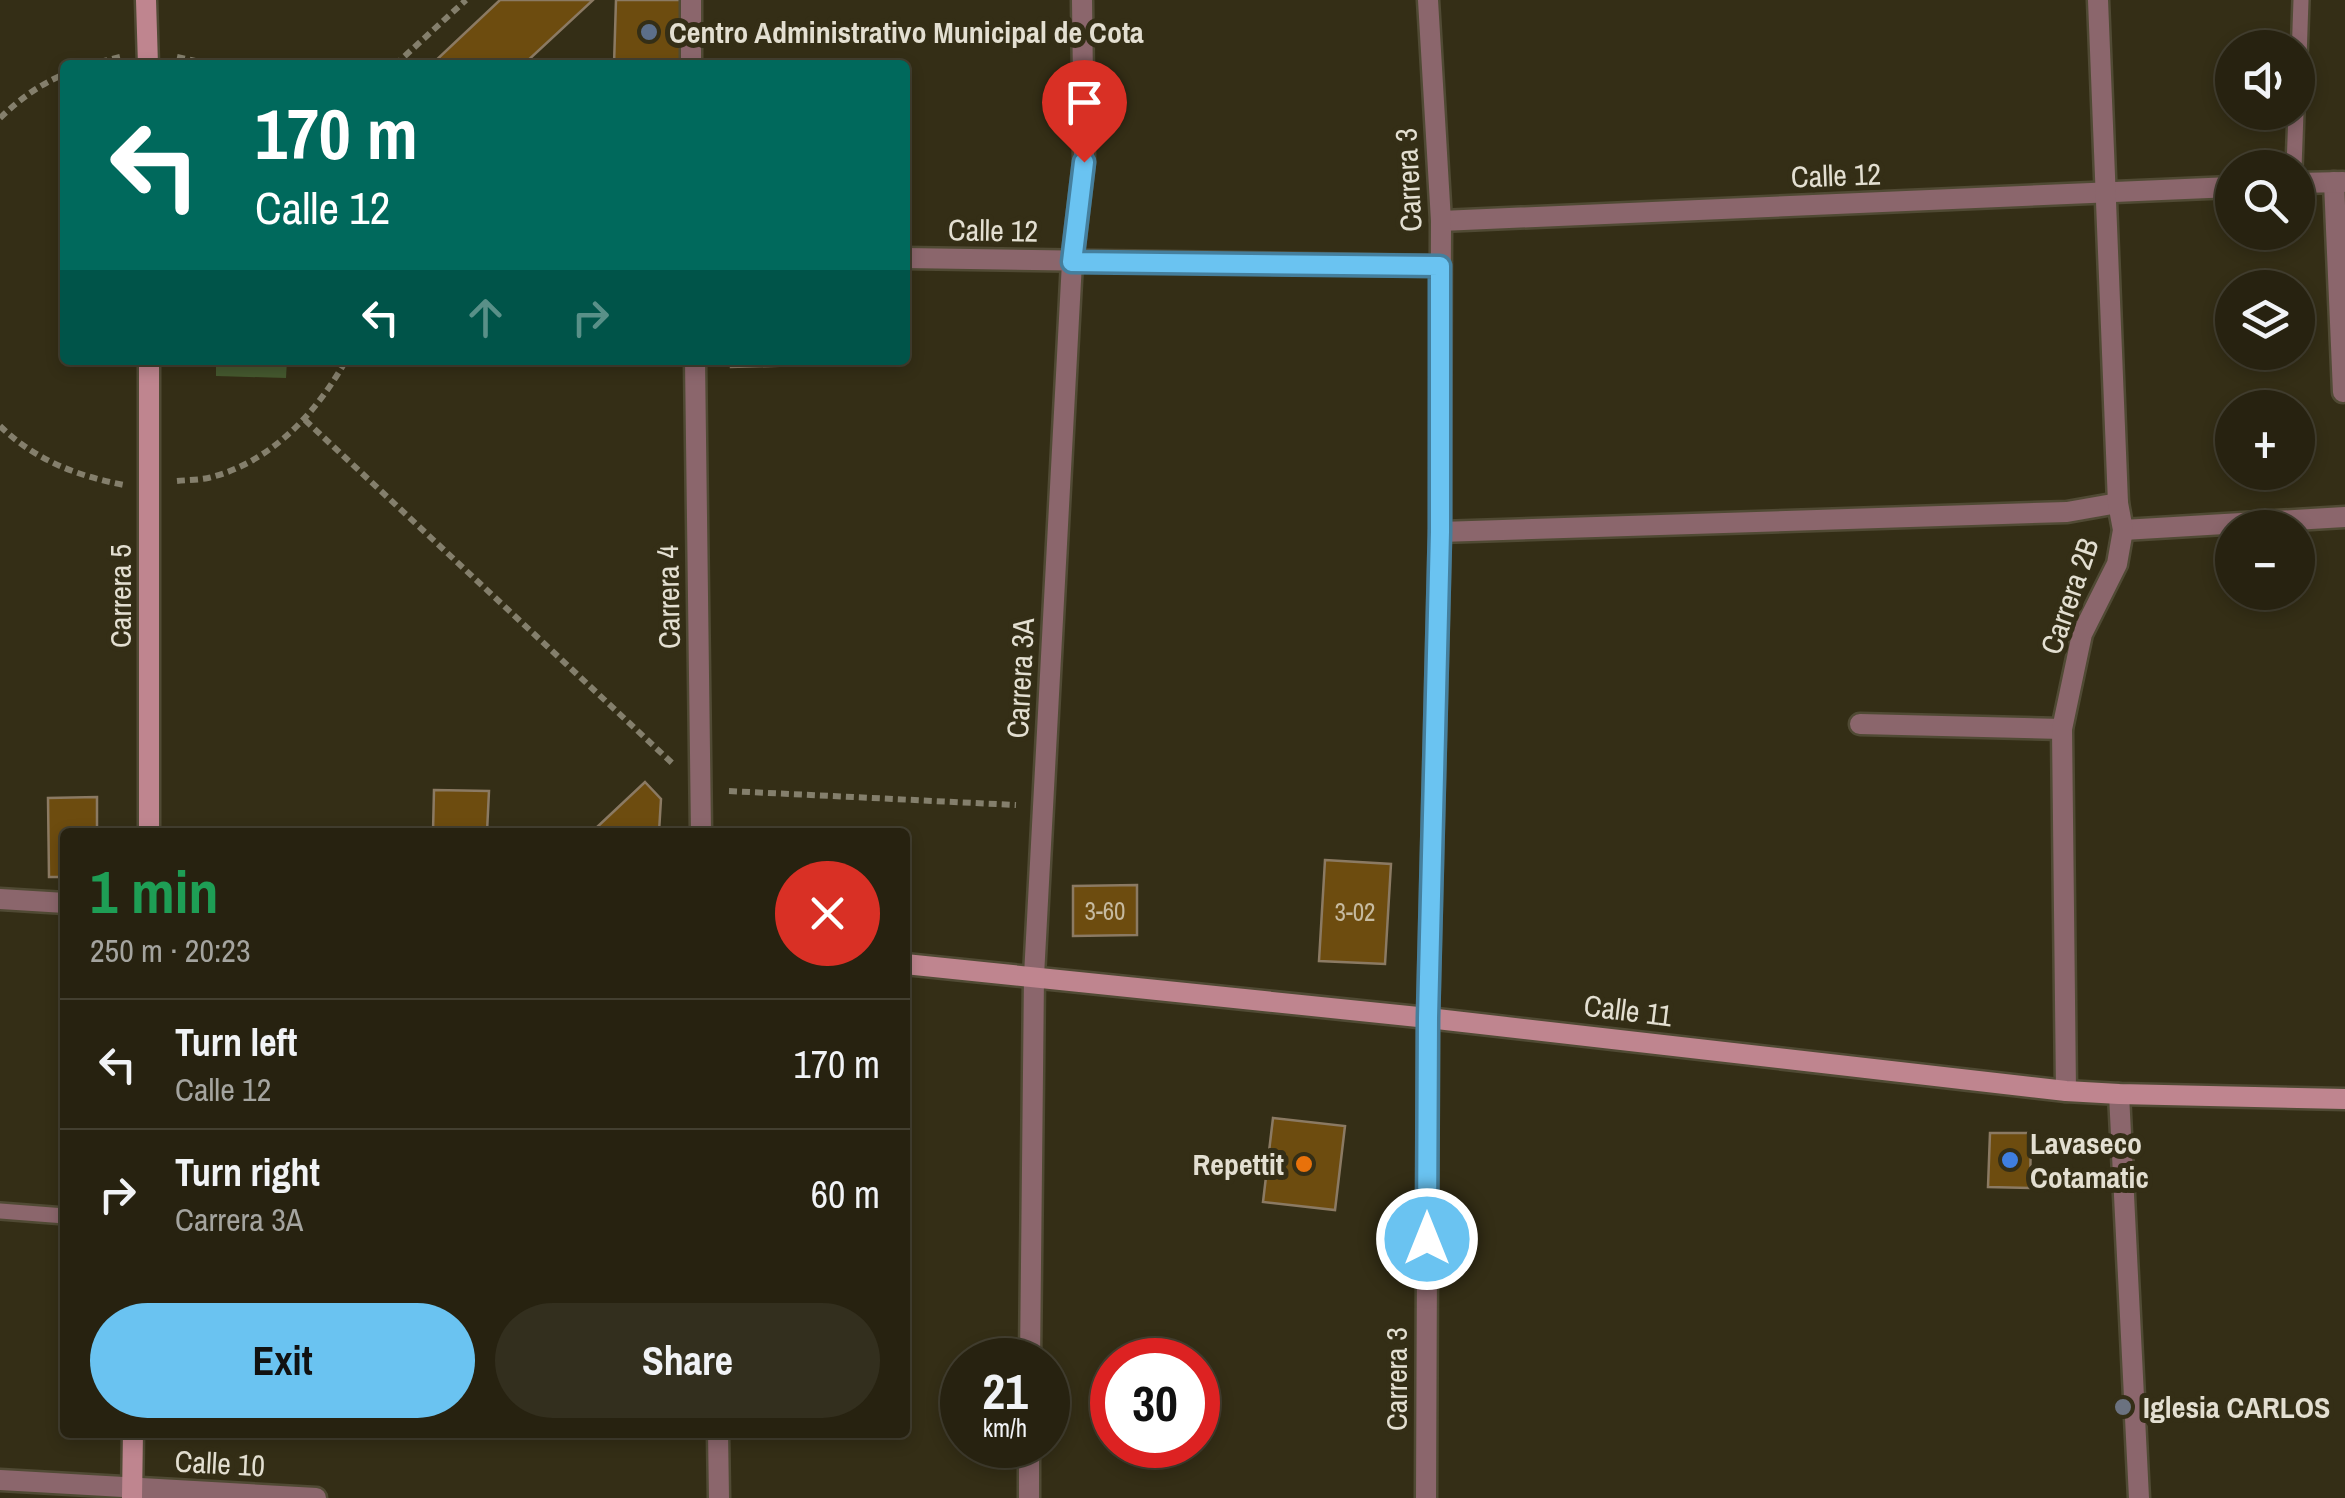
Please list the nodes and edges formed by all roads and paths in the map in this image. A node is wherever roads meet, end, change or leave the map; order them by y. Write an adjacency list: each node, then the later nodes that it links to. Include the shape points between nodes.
1 (146, 0): 9 (main road)
2 (466, 0): 10 (path)
3 (691, 0): 11 (street)
4 (1082, 0): 19 (street, Carrera 3A, via 1084,162)
5 (1428, 0): 17 (street, Carrera 3)
6 (2098, 0): 16 (street, Carrera 2B)
7 (2301, 0): 8 (lane)
8 (2300, 30)
9 (148, 60)
10 (400, 60)
11 (692, 60)
12 (60, 76): 13 (path)
13 (0, 118)
14 (2339, 182): 24 (street)
15 (2215, 188): 16 (street, Calle 12)
16 (2104, 194): 17 (street, Calle 12); 28 (street, Carrera 2B)
17 (1441, 220): 20 (street, Carrera 3)
18 (910, 258): 19 (street, Calle 12)
19 (1072, 262): 20 (street, Calle 12); 35 (street, Carrera 3A)
20 (1440, 266): 31 (street, Carrera 3)
21 (150, 365): 27 (main road, Carrera 5)
22 (343, 365): 25 (path)
23 (695, 365): 34 (street, Carrera 4)
24 (2343, 392)
25 (305, 420): 27 (path, via 244,465 207,478); 34 (path)
26 (0, 426): 27 (path, via 50,462 88,478)
27 (150, 484): 36 (main road, Carrera 5)
28 (2118, 503): 30 (street, Carrera 2B); 31 (street, via 2067,512)
29 (2345, 517): 30 (street)
30 (2123, 530): 33 (street, Carrera 2B, via 2117,564 2082,634)
31 (1440, 532): 42 (street, Carrera 3)
32 (1860, 724): 33 (street)
33 (2062, 729): 43 (street, Carrera 2B)
34 (700, 790): 35 (path); 37 (street, Carrera 4)
35 (1043, 806): 41 (street, Carrera 3A)
36 (150, 828)
37 (701, 828)
38 (0, 899): 39 (street)
39 (60, 903)
40 (910, 964): 41 (main road, Calle 11)
41 (1034, 976): 42 (main road, Calle 11); 48 (street, Carrera 3A)
42 (1428, 1018): 43 (main road, Calle 11); 57 (street, Carrera 3)
43 (2066, 1091): 44 (main road, Calle 11)
44 (2120, 1094): 45 (main road, Calle 11); 58 (street)
45 (2345, 1099)
46 (0, 1210): 47 (lane)
47 (60, 1216)
48 (1030, 1338)
49 (133, 1438): 53 (main road)
50 (718, 1438): 55 (street)
51 (1029, 1468): 56 (street)
52 (0, 1480): 53 (street, Calle 10)
53 (132, 1493): 54 (street, Calle 10)
54 (316, 1498)
55 (718, 1498)
56 (1028, 1498)
57 (1426, 1498)
58 (2139, 1498)

